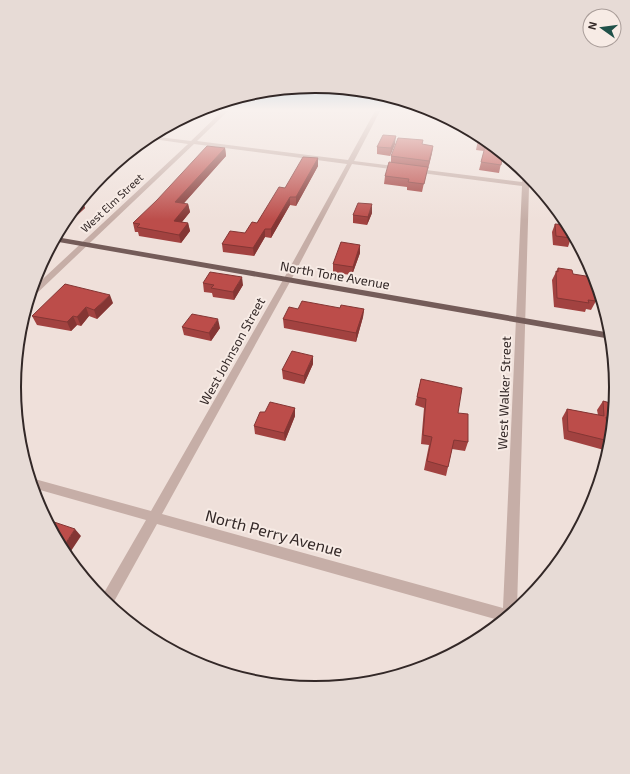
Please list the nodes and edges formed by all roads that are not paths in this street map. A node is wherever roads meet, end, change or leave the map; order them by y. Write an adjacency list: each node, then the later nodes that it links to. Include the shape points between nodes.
1 (189, 147): 7 (street, West Elm Street)
2 (225, 147): 4 (street)
3 (359, 147): 4 (street, West Johnson Street)
4 (350, 163): 5 (street); 8 (street, West Johnson Street)
5 (526, 185): 10 (street, West Walker Street)
6 (60, 240): 7 (main road, North Tone Avenue)
7 (84, 244): 8 (main road, North Tone Avenue); 9 (street, West Elm Street)
8 (286, 280): 10 (main road, North Tone Avenue); 13 (street, West Johnson Street)
9 (39, 287)
10 (521, 321): 11 (main road, North Tone Avenue); 15 (street, West Walker Street)
11 (604, 335)
12 (38, 485): 13 (street, North Perry Avenue)
13 (154, 518): 14 (street, West Johnson Street); 16 (street, North Perry Avenue)
14 (109, 597)
15 (509, 608)
16 (502, 613)

